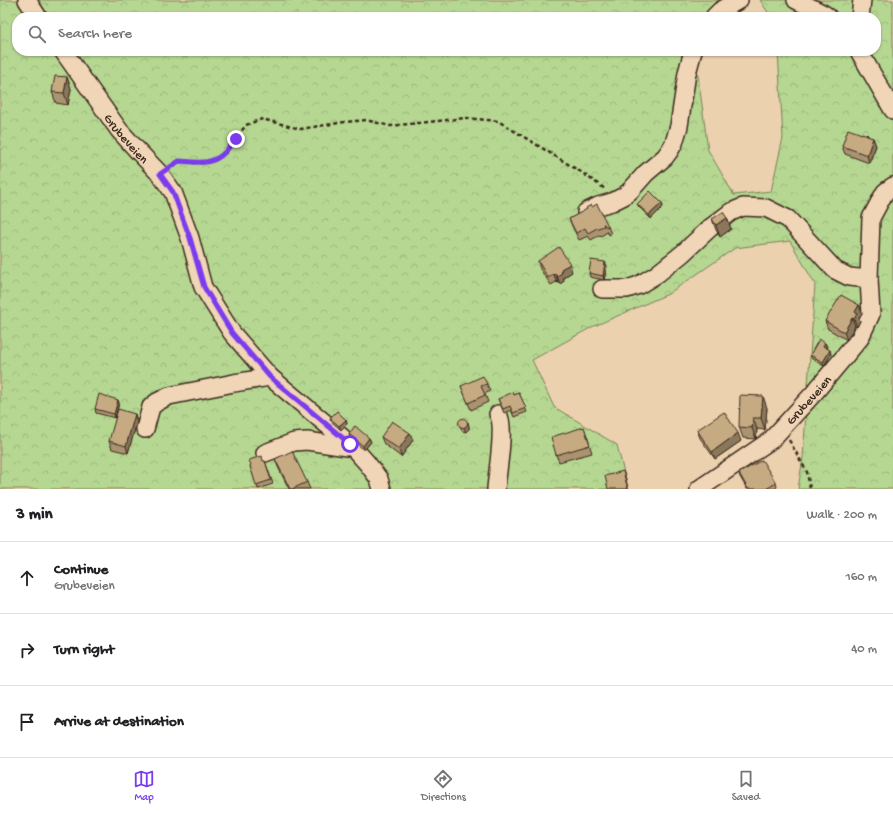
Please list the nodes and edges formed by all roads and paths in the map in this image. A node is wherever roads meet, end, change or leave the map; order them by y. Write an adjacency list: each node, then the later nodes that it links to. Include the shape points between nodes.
1 (27, 0): 5 (street)
2 (739, 0): 6 (street)
3 (796, 0): 7 (street)
4 (862, 0): 8 (street)
5 (35, 12)
6 (719, 12)
7 (820, 12)
8 (861, 12)
9 (67, 56): 13 (street, Grubeveien, via 119,130)
10 (692, 56): 15 (street, via 674,143 665,157 630,191)
11 (862, 56): 12 (street)
12 (893, 110)
13 (160, 174): 15 (path, via 179,161 211,162 225,153 246,125 262,119 300,129 366,120 390,126 466,118 498,121 581,172); 19 (street, Grubeveien, via 173,192 204,287 232,333)
14 (893, 186): 17 (street, Grubeveien, via 885,192 871,218)
15 (618, 199): 16 (street)
16 (586, 212)
17 (869, 279): 18 (street, via 849,277 835,270 788,219 766,208 743,207 731,212 657,274 639,285 626,289); 21 (street, Grubeveien, via 871,314 860,338)
18 (602, 289)
19 (270, 377): 22 (street, via 169,396 151,407); 23 (street, Grubeveien)
20 (498, 414): 26 (street, via 502,436)
21 (782, 428): 27 (street, Grubeveien, via 771,440); 28 (path, via 808,472)
22 (145, 429)
23 (350, 444): 24 (street, via 347,448 307,441 294,442); 25 (street, Grubeveien, via 379,479)
24 (265, 453)
25 (382, 489)
26 (496, 489)
27 (699, 489)
28 (810, 489)

